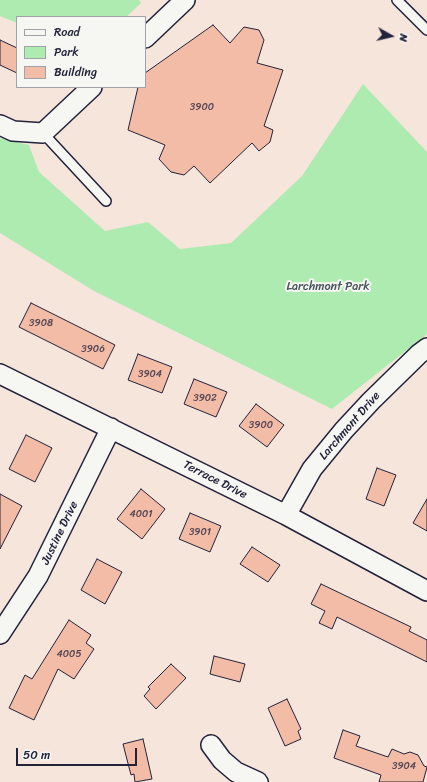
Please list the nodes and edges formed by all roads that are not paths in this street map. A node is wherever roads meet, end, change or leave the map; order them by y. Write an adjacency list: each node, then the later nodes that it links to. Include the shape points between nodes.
1 (185, 0): 4 (street)
2 (397, 0): 3 (lane)
3 (427, 30)
4 (146, 37)
5 (91, 88): 7 (street)
6 (0, 125): 7 (street, via 13,131)
7 (43, 133): 8 (lane)
8 (106, 201)
9 (427, 348): 12 (street, Larchmont Drive, via 344,430 312,469)
10 (0, 374): 11 (street, Terrace Drive)
11 (111, 428): 12 (street, Terrace Drive); 14 (street, Justine Drive, via 38,576)
12 (286, 515): 13 (street, Terrace Drive)
13 (427, 591)
14 (0, 634)
15 (211, 745): 16 (street, via 222,760 236,772)
16 (258, 782)

